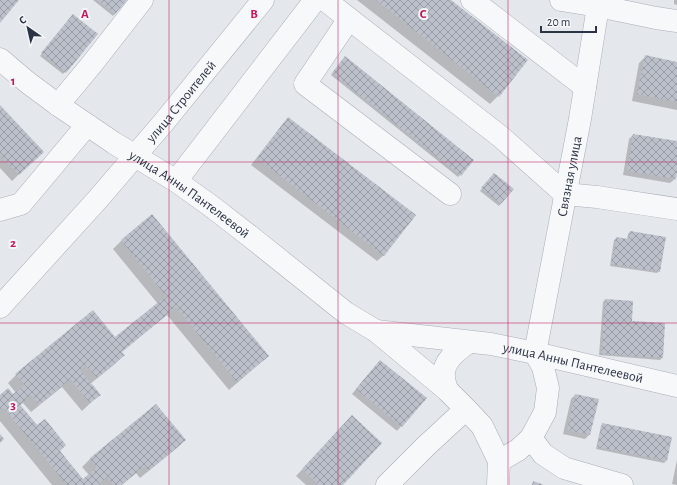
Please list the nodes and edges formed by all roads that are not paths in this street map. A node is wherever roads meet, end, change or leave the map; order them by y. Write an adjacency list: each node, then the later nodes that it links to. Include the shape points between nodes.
1 (142, 0): 12 (street)
2 (263, 0): 14 (street, улица Строителей)
3 (315, 0): 15 (street)
4 (325, 0): 8 (street)
5 (472, 0): 11 (street)
6 (561, 0): 7 (street)
7 (599, 3): 9 (street); 11 (street, Связная улица)
8 (349, 19): 16 (street, via 305,84); 17 (street, via 501,137)
9 (677, 22)
10 (0, 59): 12 (street, улица Анны Пантелеевой)
11 (585, 87): 17 (street, Связная улица)
12 (58, 105): 13 (street, улица Анны Пантелеевой)
13 (87, 124): 14 (street, улица Анны Пантелеевой); 19 (street, via 21,204)
14 (135, 156): 15 (street, улица Анны Пантелеевой); 20 (street, улица Строителей)
15 (176, 181): 21 (street, улица Анны Пантелеевой, via 245,232 346,313)
16 (450, 194)
17 (565, 194): 18 (street); 23 (street, Связная улица)
18 (677, 209)
19 (0, 210)
20 (0, 307)
21 (376, 331): 22 (street, улица Анны Пантелеевой); 25 (street, улица Анны Пантелеевой)
22 (469, 342): 23 (street, улица Анны Пантелеевой); 25 (street, via 449,359 445,366 443,376)
23 (535, 353): 24 (street, улица Анны Пантелеевой); 27 (street, via 543,367 548,388 546,412)
24 (677, 386)
25 (447, 390): 26 (street, улица Анны Пантелеевой)
26 (466, 409): 28 (street, улица Анны Пантелеевой, via 482,426); 29 (street)
27 (531, 438): 28 (street, via 518,450); 31 (street, via 543,454 564,468)
28 (498, 461): 30 (street)
29 (387, 485)
30 (498, 485)
31 (622, 485)

